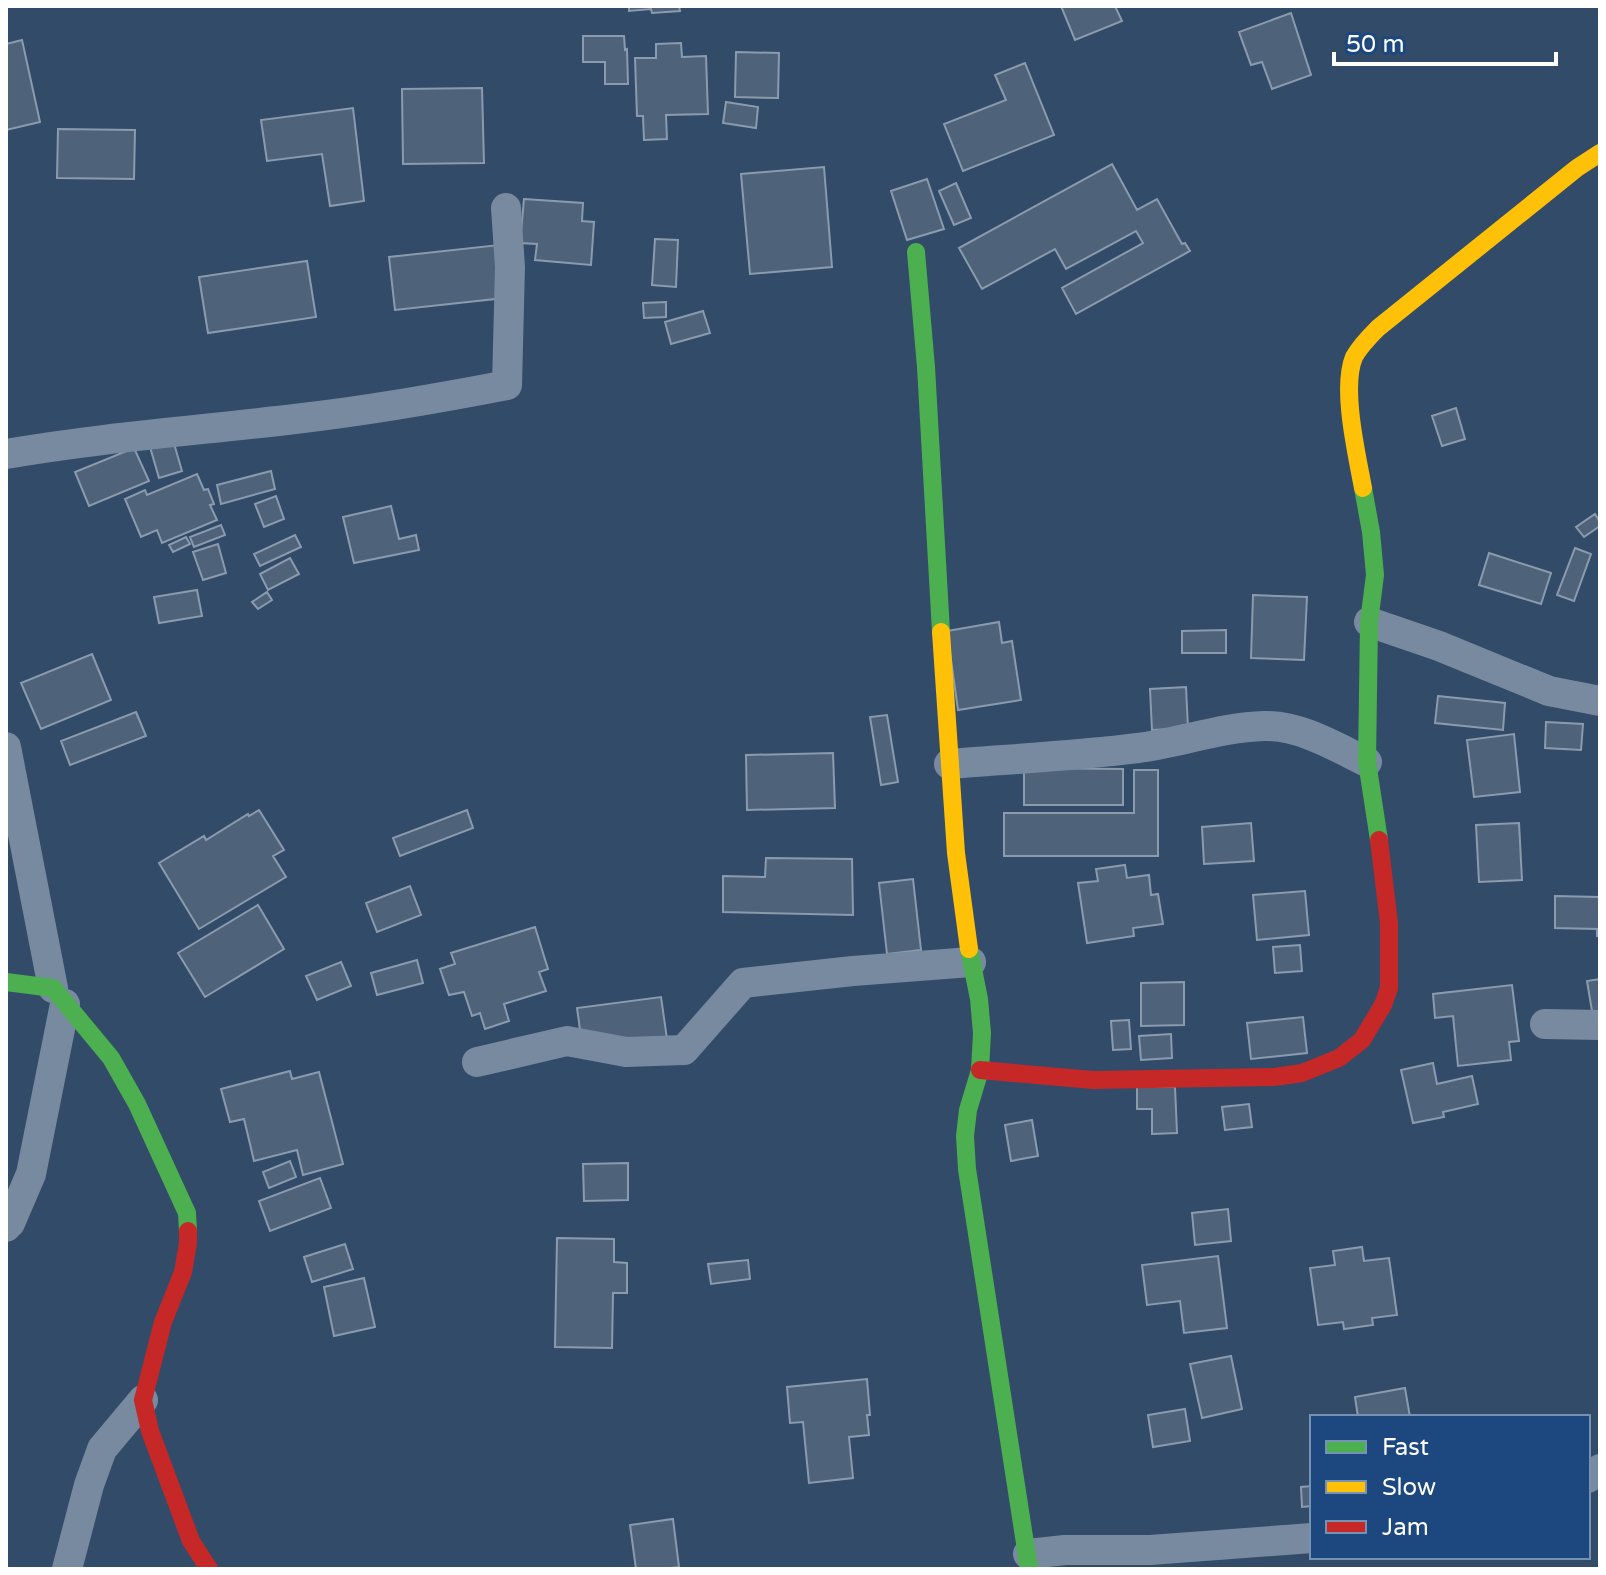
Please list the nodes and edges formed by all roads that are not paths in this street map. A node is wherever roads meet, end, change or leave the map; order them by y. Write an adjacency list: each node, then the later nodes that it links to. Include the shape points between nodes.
1 (1600, 153): 5 (street, via 1378,328 1354,358 1350,402 1375,575)
2 (506, 208): 4 (street, via 507,385 304,418)
3 (916, 252): 9 (street)
4 (6, 454)
5 (1369, 622): 6 (street, via 1549,691); 8 (street)
6 (1600, 701)
7 (6, 747): 12 (street)
8 (1367, 762): 9 (street, via 1312,736 1265,726 1140,748); 16 (street, via 1389,923 1389,988 1362,1040 1339,1058 1302,1073 1274,1077 1093,1080)
9 (949, 764): 10 (street)
10 (971, 962): 15 (street, via 743,983 684,1050 626,1052 567,1041); 16 (street, via 982,1033)
11 (6, 982): 12 (street)
12 (59, 996): 17 (street, via 31,1174); 18 (street, via 111,1058 187,1213 183,1272 163,1322)
13 (1545, 1024): 14 (street)
14 (1600, 1025)
15 (477, 1062)
16 (980, 1070): 20 (street, via 968,1110 967,1169)
17 (6, 1227)
18 (143, 1400): 21 (street, via 102,1449); 22 (street, via 191,1541)
19 (1310, 1538): 20 (street, via 1150,1550 1065,1550)
20 (1029, 1562)
21 (67, 1569)
22 (209, 1569)

